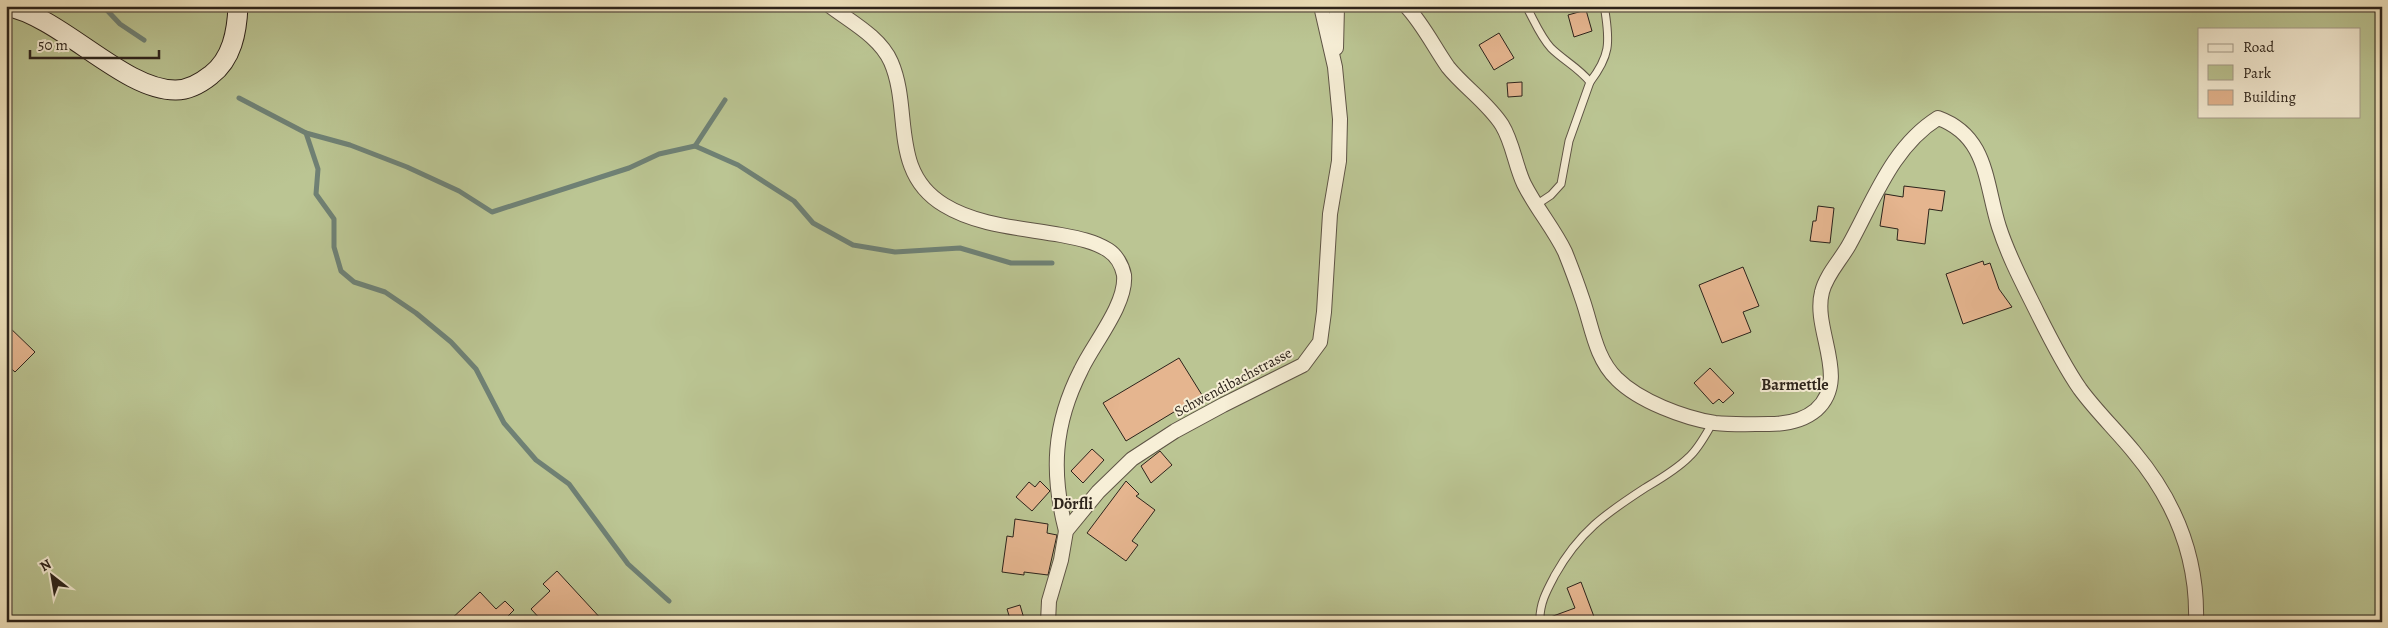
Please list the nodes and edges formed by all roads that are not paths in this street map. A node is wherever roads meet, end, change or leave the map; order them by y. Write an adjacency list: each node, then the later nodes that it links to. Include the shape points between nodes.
1 (6, 6): 2 (street, via 38,18 135,78 176,90 202,82 224,61 233,40)
2 (238, 6)
3 (830, 6): 13 (street, via 873,38 890,61 897,83 907,155 919,181 936,199 960,213 983,220 1096,244 1114,255 1122,269 1121,296 1080,370 1061,428 1056,483)
4 (1321, 6): 9 (street, Schwendibachstrasse)
5 (1337, 6): 9 (street)
6 (1406, 6): 11 (street, via 1456,76 1501,124)
7 (1526, 6): 10 (lane, via 1552,48)
8 (1604, 11): 10 (lane, via 1609,37 1607,55)
9 (1335, 67): 13 (street, Schwendibachstrasse, via 1340,104 1340,146 1329,232 1322,332 1316,349 1303,365 1223,405 1132,459 1098,492)
10 (1590, 82): 11 (lane, via 1569,140 1561,184 1552,195)
11 (1535, 205): 12 (street, via 1564,250 1597,348 1610,371 1647,400)
12 (1713, 422): 15 (lane, via 1696,450 1684,462 1586,530 1562,562 1548,588 1541,606); 16 (street, via 1789,422 1819,407 1828,391 1831,369 1820,303 1826,281 1885,176 1911,140 1938,118 1954,124 1980,156 1998,225 2015,270 2060,357 2080,388 2144,464 2171,507 2187,545 2196,583)
13 (1066, 531): 14 (street, Schwendibachstrasse, via 1049,601)
14 (1048, 622)
15 (1540, 622)
16 (2196, 622)

